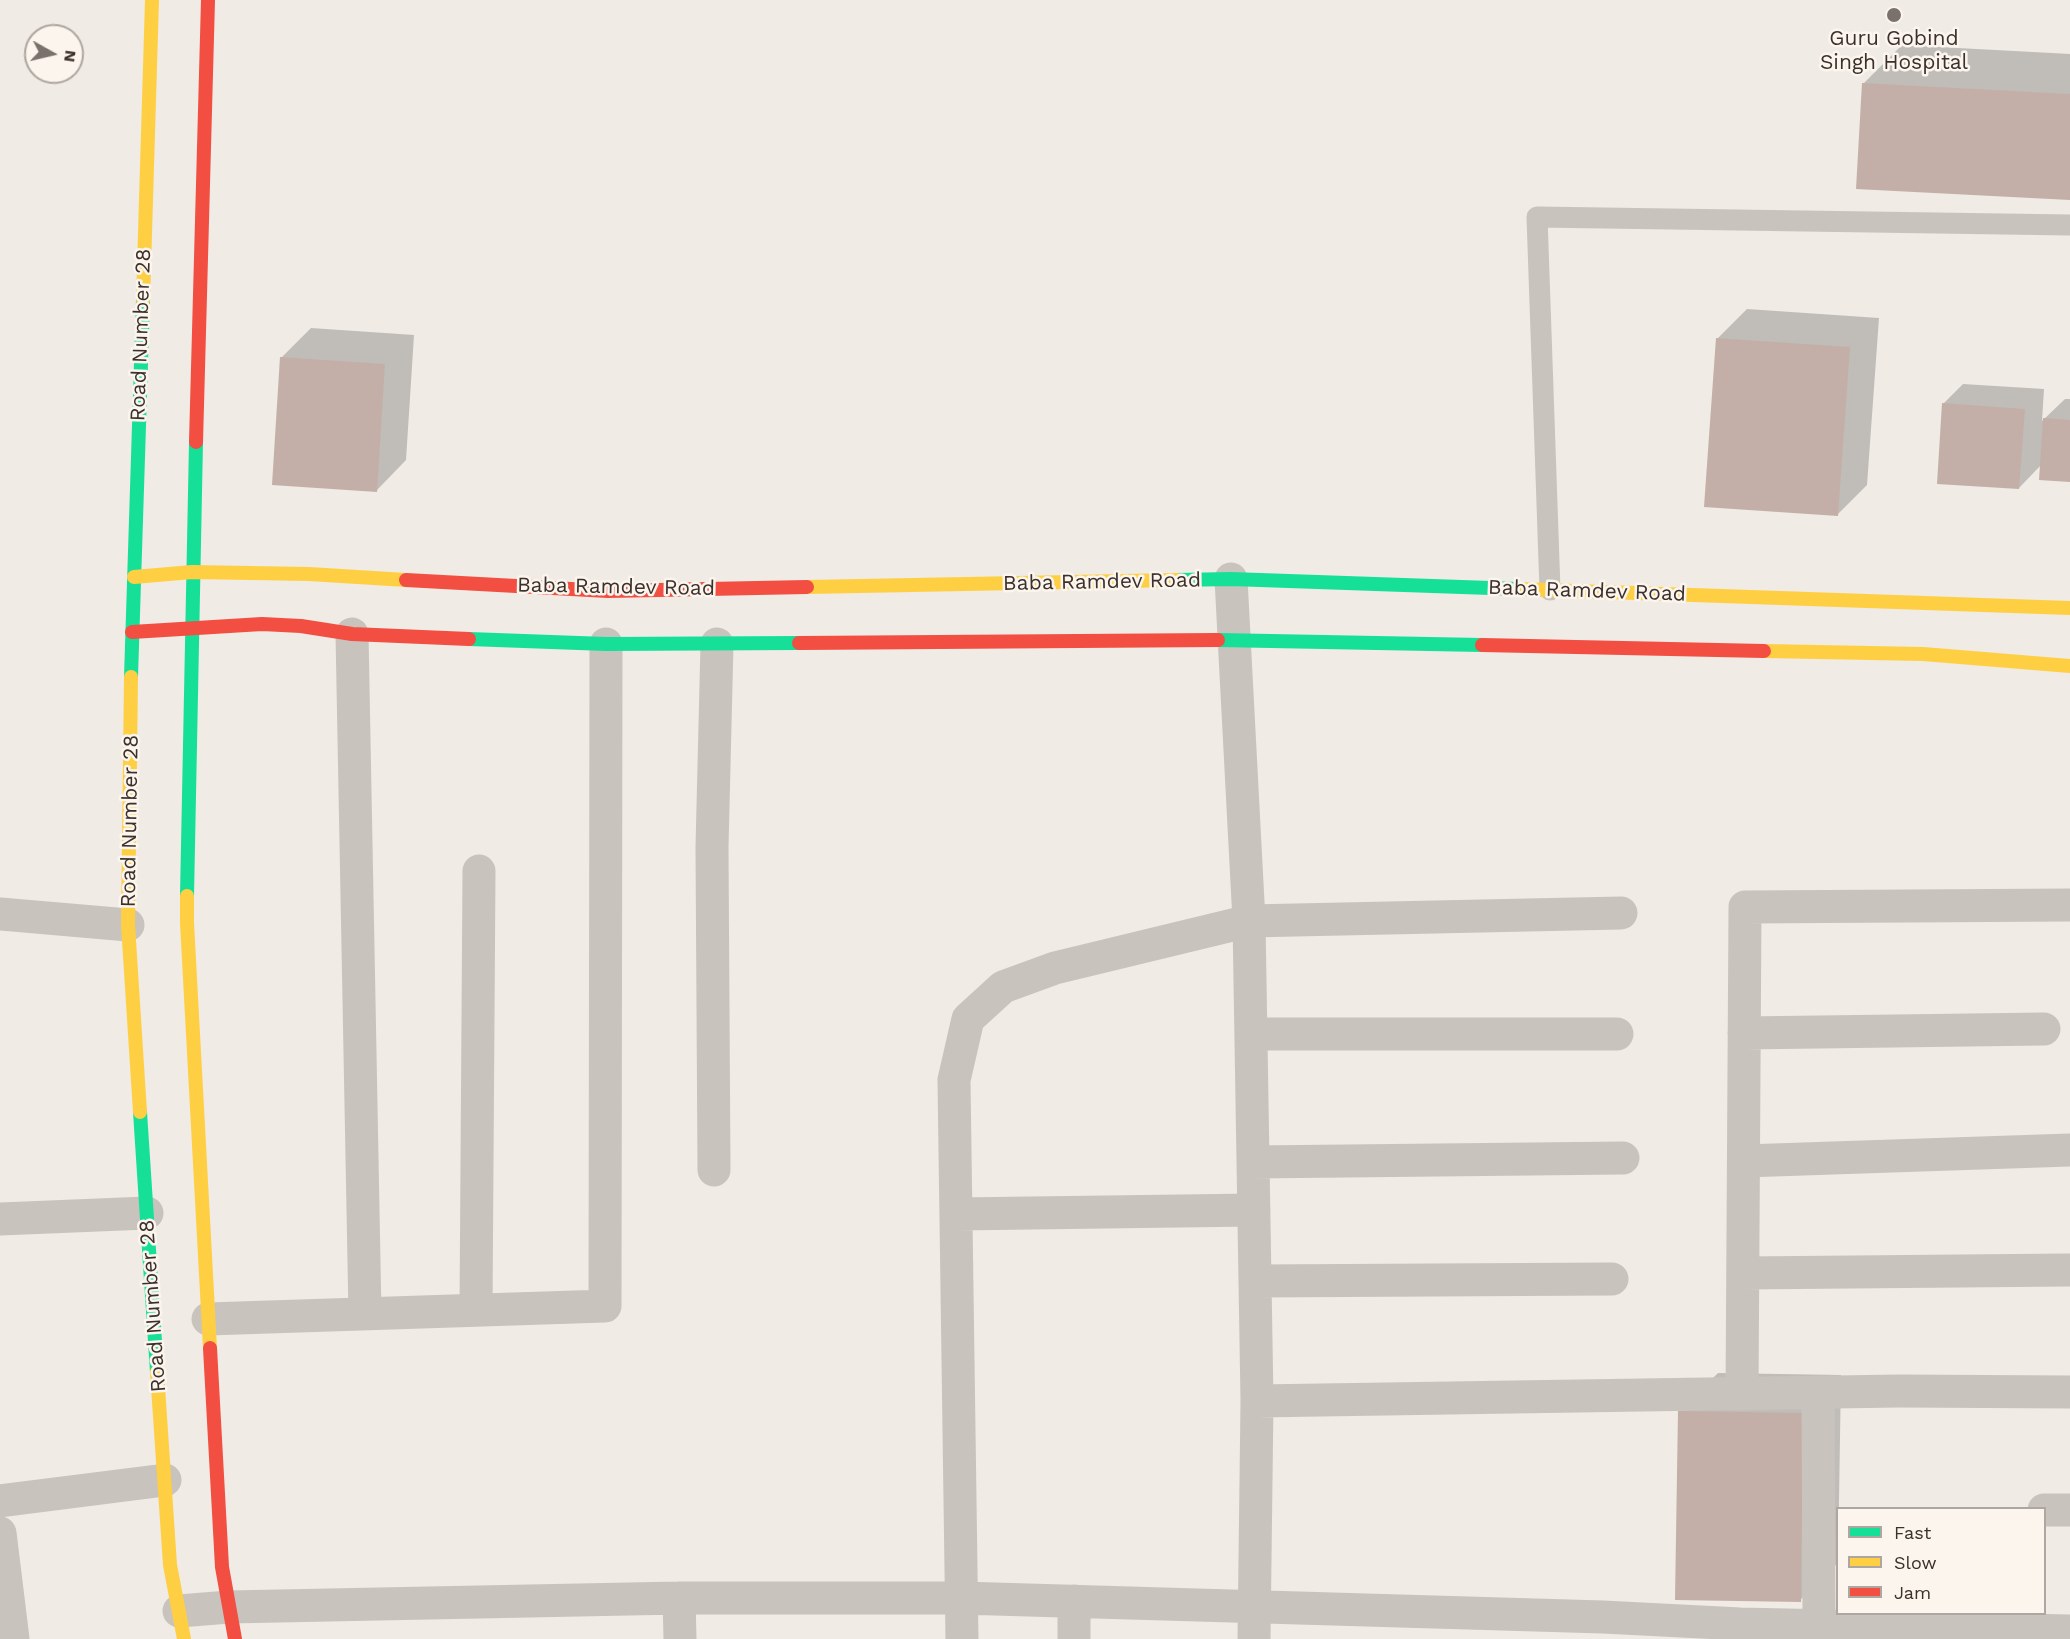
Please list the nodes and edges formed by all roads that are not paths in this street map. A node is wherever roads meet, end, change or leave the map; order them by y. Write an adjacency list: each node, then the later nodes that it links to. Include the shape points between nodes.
1 (152, 0): 5 (street, Road Number 28)
2 (208, 0): 4 (street)
3 (2070, 225): 7 (lane, via 1537,217)
4 (192, 572): 5 (street, Baba Ramdev Road); 6 (street, Baba Ramdev Road, via 309,574 608,591); 9 (street)
5 (134, 577): 10 (street, Road Number 28)
6 (1231, 579): 7 (street, Baba Ramdev Road); 12 (street)
7 (1550, 590): 8 (street, Baba Ramdev Road)
8 (2070, 608)
9 (191, 627): 10 (street); 11 (street, via 262,624); 41 (street, via 187,923)
10 (132, 632): 21 (street, Road Number 28)
11 (352, 634): 13 (street); 40 (street)
12 (1233, 640): 14 (street); 15 (street, via 1923,654); 20 (street)
13 (606, 644): 14 (street); 39 (street, via 606,1306)
14 (717, 644): 30 (street, via 712,847)
15 (2070, 666)
16 (479, 871): 39 (street)
17 (2070, 905): 23 (street, via 1745,907)
18 (1621, 913): 20 (street)
19 (0, 914): 21 (street)
20 (1249, 921): 24 (street); 33 (street, via 1055,968 1003,987 968,1019 954,1080)
21 (128, 925): 32 (street, Road Number 28)
22 (2044, 1029): 23 (street)
23 (1744, 1033): 28 (street)
24 (1251, 1034): 25 (street); 29 (street)
25 (1617, 1034)
26 (2070, 1150): 28 (street)
27 (1623, 1158): 29 (street)
28 (1744, 1161): 36 (street)
29 (1253, 1162): 31 (street)
30 (714, 1170)
31 (1254, 1210): 33 (street); 38 (street)
32 (147, 1213): 34 (street); 46 (street, Road Number 28)
33 (957, 1214): 53 (street)
34 (0, 1219)
35 (2068, 1270): 36 (street)
36 (1743, 1273): 44 (street)
37 (1612, 1279): 38 (street)
38 (1255, 1281): 45 (street)
39 (476, 1310): 40 (street)
40 (364, 1314): 41 (street)
41 (208, 1319): 55 (street, via 222,1567)
42 (1818, 1392): 43 (street); 44 (street); 50 (street)
43 (2070, 1392)
44 (1742, 1394): 45 (street)
45 (1257, 1401): 56 (street)
46 (165, 1480): 47 (street); 57 (street, Road Number 28, via 170,1565)
47 (0, 1501)
48 (2046, 1510): 49 (street)
49 (2070, 1510)
50 (1828, 1516): 58 (street)
51 (0, 1533): 61 (street)
52 (679, 1598): 53 (street); 55 (street); 63 (street)
53 (961, 1598): 54 (street); 64 (street)
54 (1074, 1601): 56 (street); 65 (street)
55 (229, 1607): 57 (street); 62 (street)
56 (1254, 1607): 60 (street, via 1603,1617); 66 (street)
57 (182, 1625)
58 (1819, 1626): 59 (street); 60 (street)
59 (2070, 1631)
60 (1740, 1632)
61 (13, 1639)
62 (235, 1639)
63 (680, 1639)
64 (962, 1639)
65 (1074, 1639)
66 (1254, 1639)

